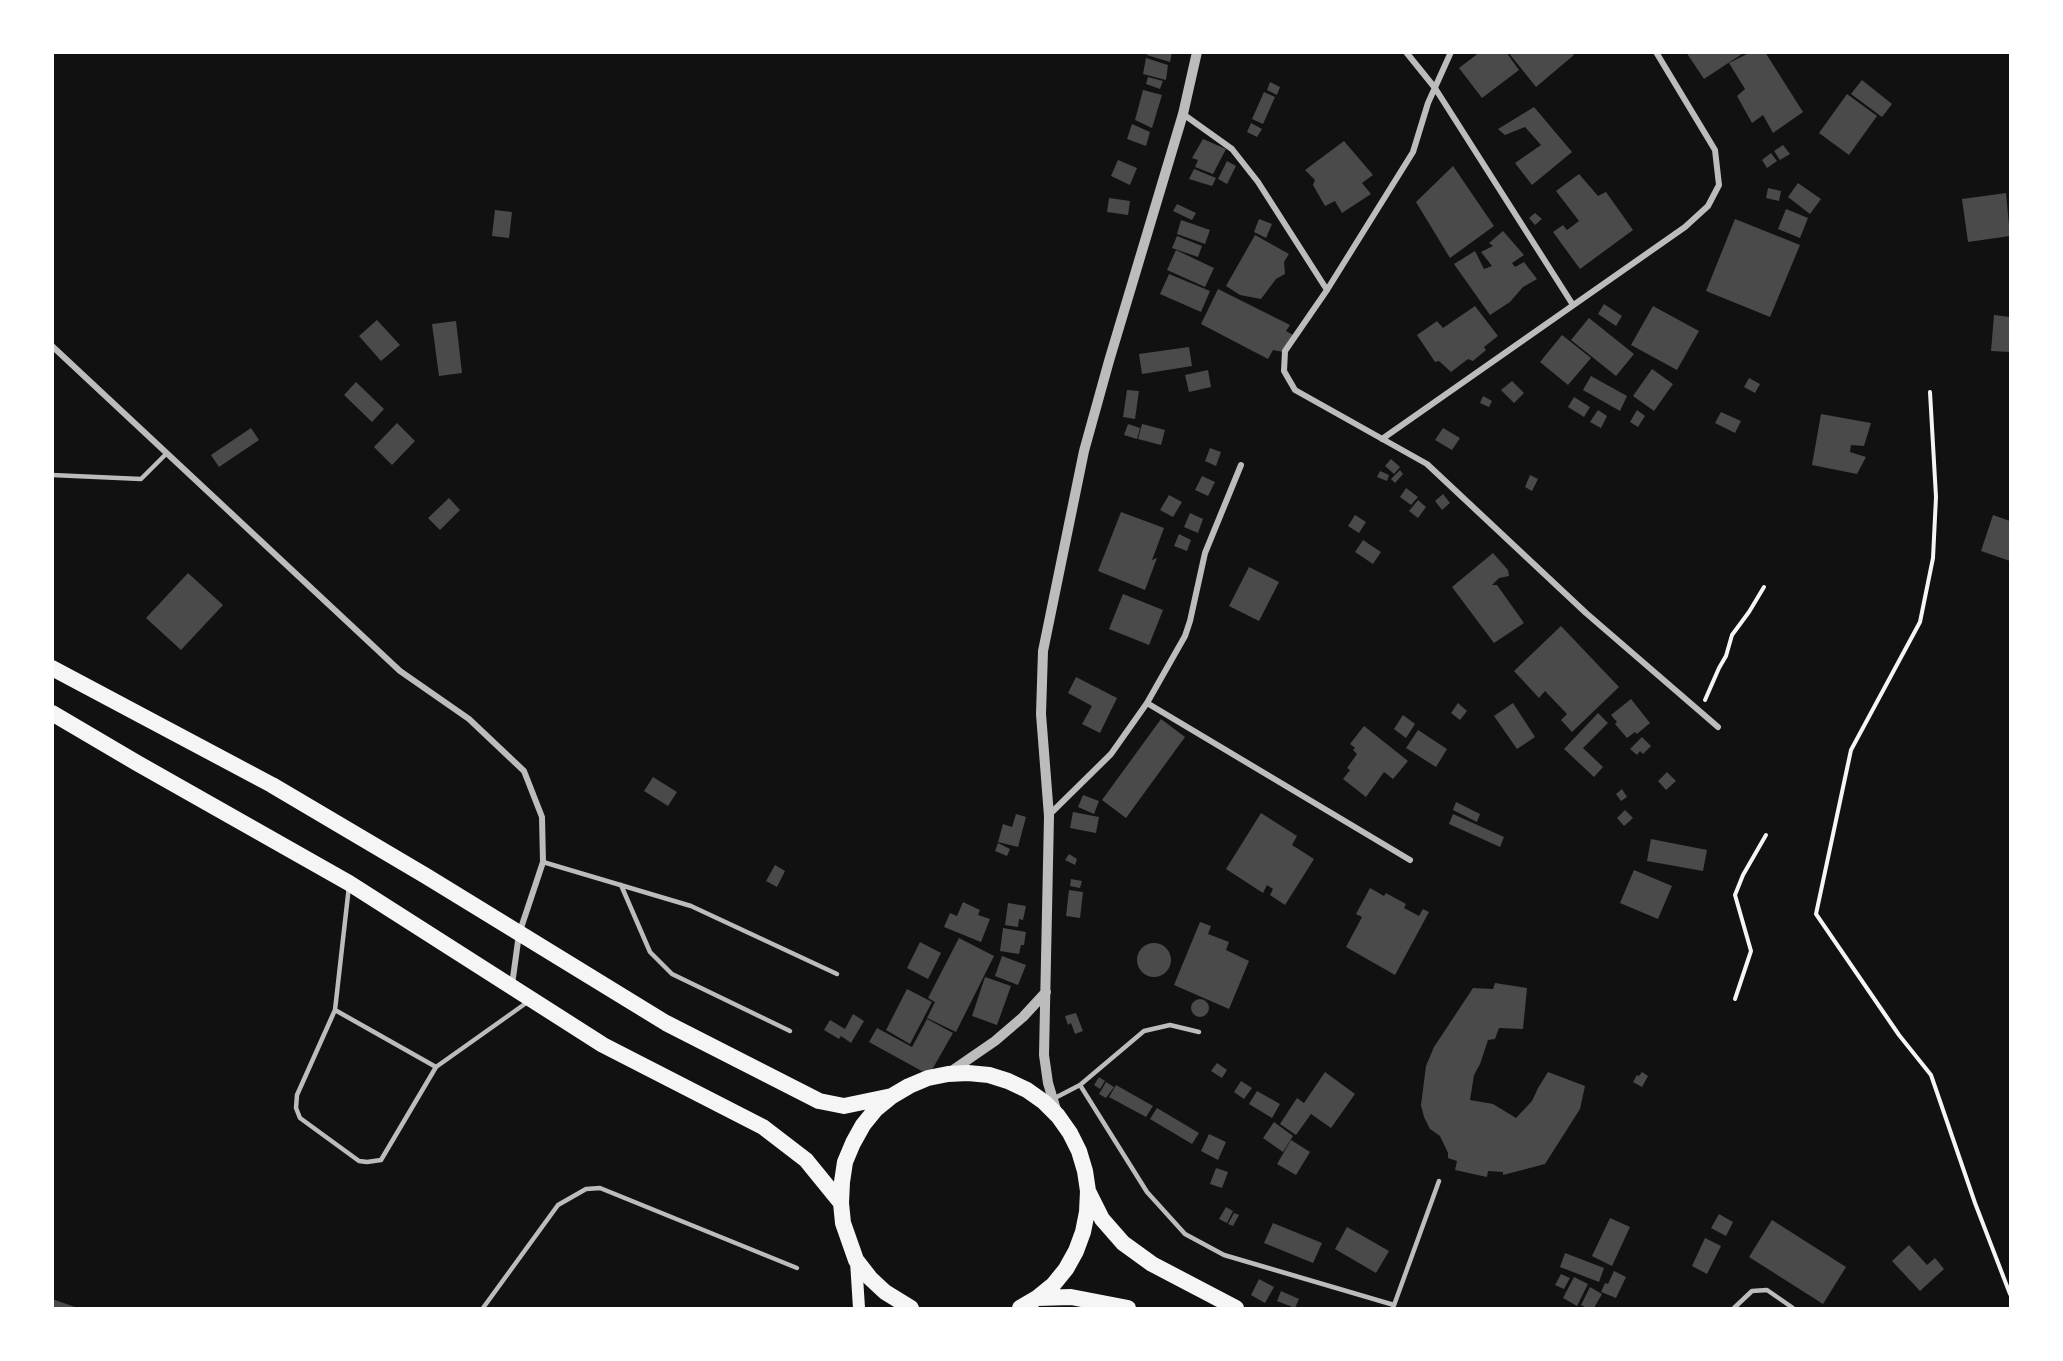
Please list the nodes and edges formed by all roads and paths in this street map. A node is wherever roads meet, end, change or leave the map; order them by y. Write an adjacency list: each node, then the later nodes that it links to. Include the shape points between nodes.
1 (1197, 52): 6 (street)
2 (1406, 52): 5 (street)
3 (1451, 52): 5 (street)
4 (1656, 52): 8 (street, via 1715,150 1719,185 1708,206 1685,227)
5 (1435, 88): 7 (street, via 1413,152); 8 (street)
6 (1183, 114): 7 (street, via 1232,149 1258,182); 21 (street, via 1084,451 1043,651 1041,714)
7 (1327, 290): 11 (street, via 1286,351 1284,371 1294,390)
8 (1573, 305): 11 (street)
9 (52, 346): 12 (street)
10 (1930, 392): 47 (path, via 1936,497 1933,558 1920,622 1851,750 1816,914 1931,1075)
11 (1382, 439): 19 (street, via 1427,464 1586,613)
12 (166, 454): 14 (lane, via 141,478); 24 (street, via 400,671 469,719 524,771 542,817)
13 (1241, 465): 17 (street, via 1205,553 1185,636)
14 (52, 475)
15 (1764, 587): 19 (path, via 1732,635)
16 (52, 668): 27 (highway, via 272,785)
17 (1147, 704): 21 (street, via 1112,754); 23 (street)
18 (52, 713): 25 (highway)
19 (1702, 714): 20 (street)
20 (1718, 727)
21 (1049, 816): 30 (street)
22 (1766, 835): 31 (path, via 1735,895 1751,951)
23 (1410, 860)
24 (543, 862): 26 (lane); 27 (street)
25 (349, 883): 29 (highway); 33 (lane)
26 (621, 885): 28 (lane, via 691,906); 34 (lane, via 650,952 672,974)
27 (519, 934): 29 (street); 39 (highway, via 666,1023 819,1101 844,1106)
28 (837, 974)
29 (512, 988): 32 (highway)
30 (1046, 992): 37 (street, via 995,1041); 40 (street, via 1044,1054)
31 (1735, 999)
32 (531, 1000): 36 (lane); 44 (highway, via 603,1045 763,1127 806,1160)
33 (335, 1010): 36 (lane); 36 (lane, via 297,1095 296,1108 300,1118 359,1161 381,1160)
34 (790, 1031)
35 (1199, 1032): 38 (lane, via 1170,1025 1144,1031)
36 (436, 1067)
37 (948, 1074): 39 (highway, via 928,1078); 41 (highway, via 989,1075 1008,1081 1035,1096)
38 (1080, 1085): 40 (lane); 49 (lane, via 1147,1192 1185,1234 1224,1255)
39 (892, 1096): 44 (highway, via 863,1125 853,1143 845,1162)
40 (1053, 1099): 41 (street)
41 (1058, 1116): 43 (highway, via 1079,1151)
42 (1439, 1181): 49 (lane)
43 (1088, 1191): 48 (highway, via 1083,1232 1076,1251 1053,1285); 55 (highway, via 1102,1219 1123,1243 1152,1264)
44 (841, 1203): 45 (highway, via 843,1223)
45 (856, 1260): 51 (main road); 52 (highway, via 885,1292)
46 (797, 1268): 50 (lane, via 600,1188 586,1189 558,1205)
47 (2010, 1294)
48 (1037, 1298): 53 (highway); 54 (highway, via 1071,1297)
49 (1394, 1307)
50 (483, 1308)
51 (859, 1308)
52 (911, 1308)
53 (1020, 1308)
54 (1128, 1308)
55 (1236, 1308)
56 (1734, 1308): 57 (lane, via 1752,1291 1767,1290)
57 (1793, 1308)

